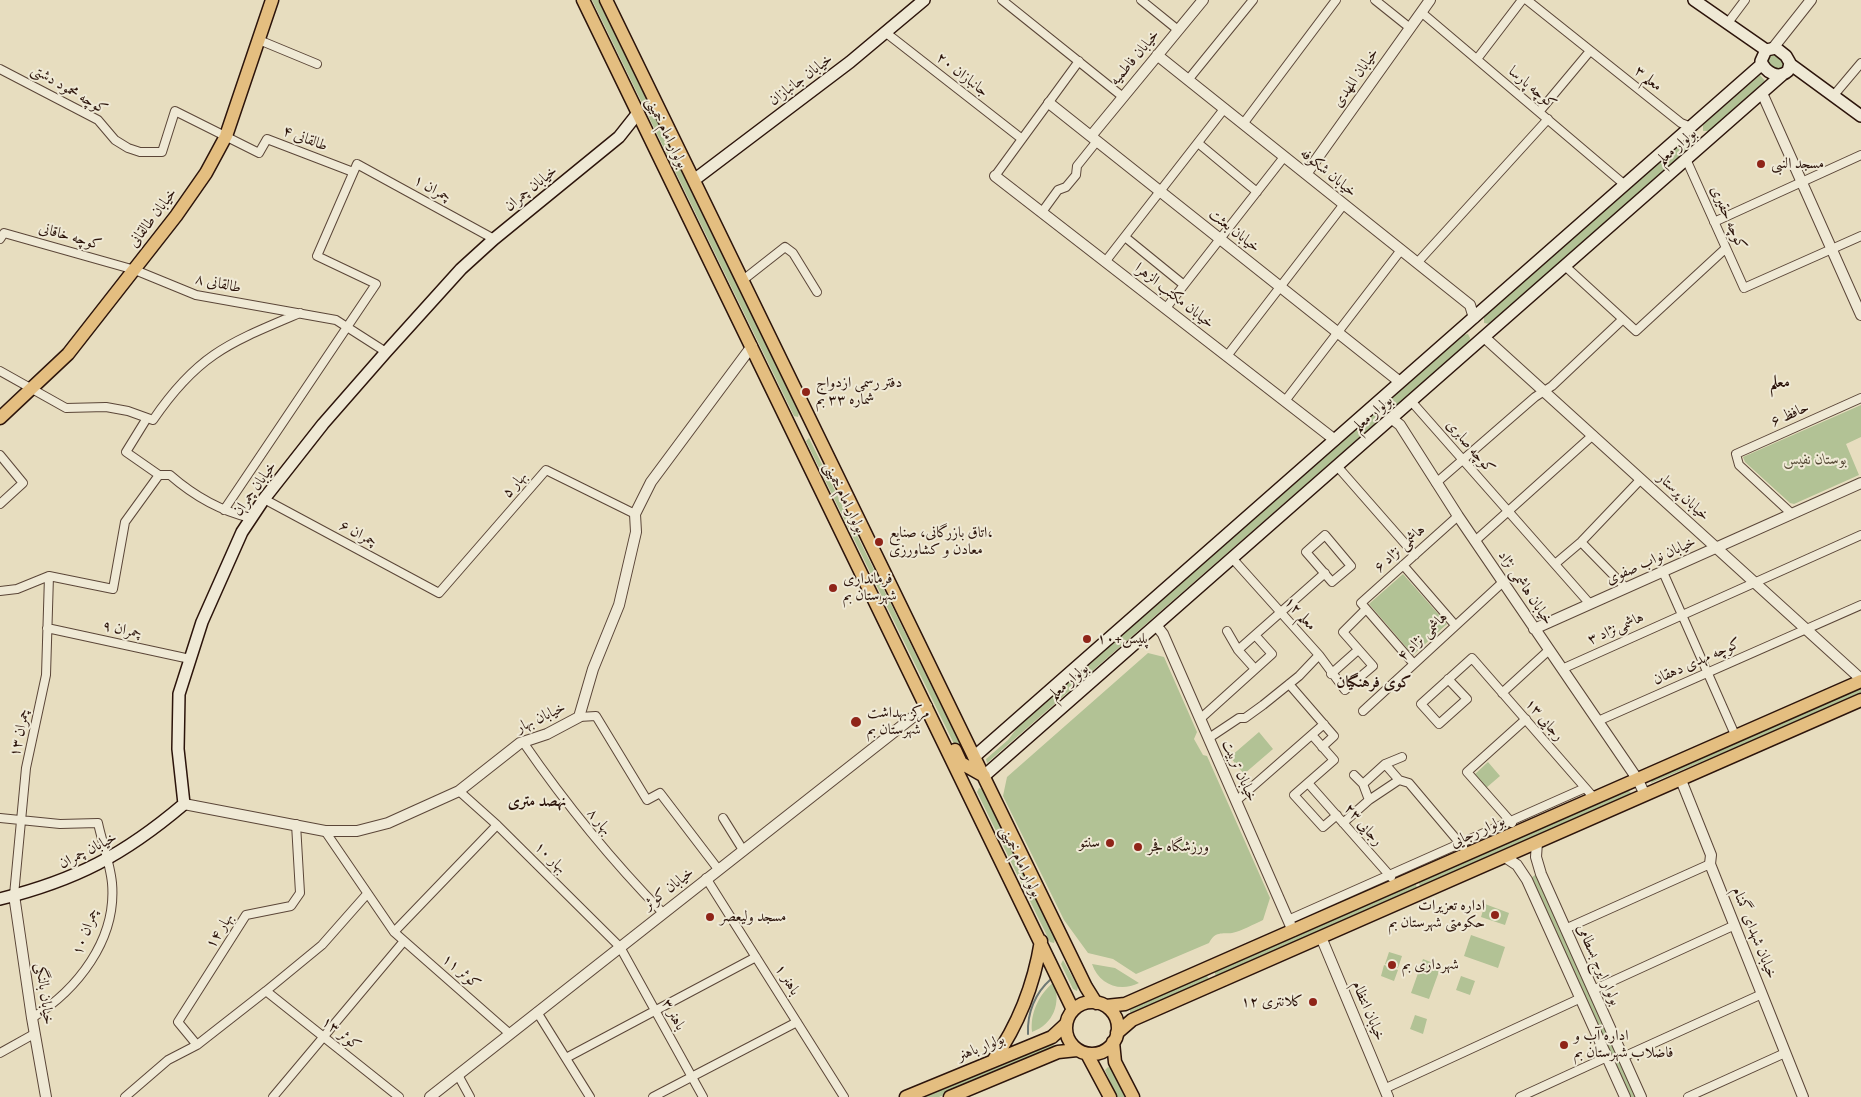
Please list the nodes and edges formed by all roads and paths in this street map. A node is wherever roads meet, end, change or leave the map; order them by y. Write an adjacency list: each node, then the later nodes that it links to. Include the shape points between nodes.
1 (272, 0): 22 (main road, خیابان طالقانی)
2 (583, 0): 41 (main road, بولوار امام خمینی)
3 (606, 0): 57 (main road, بولوار امام خمینی)
4 (1002, 0): 27 (street)
5 (1141, 0): 20 (street)
6 (1203, 0): 20 (street, خیابان فاطمیه)
7 (1253, 0): 34 (street)
8 (1336, 0): 44 (street)
9 (1375, 0): 19 (street)
10 (1430, 0): 17 (street, خیابان المهدی)
11 (1522, 0): 26 (street)
12 (1527, 0): 24 (street, معلم ۳)
13 (1694, 0): 18 (main road)
14 (1745, 0): 18 (street)
15 (1812, 0): 23 (street)
16 (921, 1): 21 (main road, خیابان جانبازان)
17 (1421, 12): 19 (street, خیابان المهدی); 26 (street, کوچه پارسا)
18 (1727, 24): 23 (main road)
19 (1410, 28): 55 (street, خیابان المهدی)
20 (1178, 30): 25 (street, خیابان فاطمیه)
21 (886, 32): 48 (street, جانبازان ۲۰); 57 (main road, خیابان جانبازان)
22 (259, 40): 29 (street); 46 (main road, خیابان طالقانی)
23 (1770, 49): 30 (main road, via 1762,56); 31 (main road, via 1786,56)
24 (1590, 50): 40 (street); 45 (street, معلم ۳, via 1681,123)
25 (1157, 55): 34 (street, خیابان شکوفه); 37 (street, خیابان فاطمیه)
26 (1476, 59): 40 (street, کوچه پارسا)
27 (1080, 61): 37 (street); 38 (street)
28 (1861, 63): 36 (street)
29 (316, 64)
30 (1762, 64): 33 (main road, via 1772,74); 45 (main road, بولوار معلم)
31 (1790, 64): 33 (main road); 36 (main road)
32 (2, 70): 46 (street, کوچه محمود دشتی, via 98,120 115,140 140,152 162,152 175,111)
33 (1782, 75): 35 (main road, بولوار معلم)
34 (1188, 80): 39 (street, خیابان شکوفه)
35 (1762, 92): 50 (main road, بولوار معلم); 58 (street)
36 (1834, 95): 42 (main road)
37 (1123, 97): 47 (street, خیابان فاطمیه)
38 (1049, 103): 47 (street, خیابان بعثت); 48 (street)
39 (1224, 109): 44 (street, خیابان شکوفه); 49 (street)
40 (1539, 112): 43 (street, کوچه پارسا)
41 (638, 113): 68 (main road, خیابان چمران, via 619,137); 89 (main road, بولوار امام خمینی)
42 (1861, 116)
43 (1548, 119): 59 (street, کوچه پارسا); 74 (street)
44 (1243, 124): 52 (street, خیابان شکوفه)
45 (1691, 127): 50 (main road); 59 (main road, بولوار معلم)
46 (226, 136): 54 (street, طالقانی ۴, via 259,153 267,140); 76 (main road, خیابان طالقانی, via 206,173)
47 (1094, 138): 60 (street, خیابان بعثت); 63 (street, via 1077,166 1076,174 1066,187 1058,190)
48 (1022, 139): 56 (street)
49 (1198, 143): 60 (street); 61 (street)
50 (1705, 143): 53 (main road, بولوار معلم)
51 (1861, 155): 58 (street)
52 (1284, 157): 55 (street, خیابان شکوفه); 61 (street)
53 (1686, 160): 64 (street, کوچه حقیری); 75 (main road, بولوار معلم)
54 (353, 172): 68 (street, چمران ۱, via 357,164); 86 (street, via 317,256 376,284)
55 (1306, 174): 62 (street, خیابان شکوفه)
56 (995, 176): 63 (street, خیابان مکتب الزهرا)
57 (694, 180): 77 (main road, بولوار امام خمینی)
58 (1802, 182): 64 (street); 71 (street)
59 (1625, 185): 84 (main road, بولوار معلم)
60 (1160, 191): 66 (street); 69 (street, خیابان بعثت)
61 (1257, 192): 69 (street)
62 (1344, 204): 72 (street, خیابان شکوفه); 79 (street)
63 (1042, 212): 73 (street, خیابان مکتب الزهرا)
64 (1714, 222): 70 (street, کوچه حقیری)
65 (1861, 236): 71 (street)
66 (1124, 237): 73 (street); 78 (street)
67 (0, 239): 76 (street, کوچه خاقانی, via 4,233)
68 (494, 239): 90 (main road, خیابان چمران, via 461,269)
69 (1220, 239): 78 (street); 79 (street, خیابان بعثت)
70 (1726, 248): 71 (street, کوچه حقیری, via 1744,288); 85 (street, via 1636,331)
71 (1832, 249): 83 (street)
72 (1401, 250): 74 (street, خیابان شکوفه); 87 (street)
73 (1106, 262): 81 (street, خیابان مکتب الزهرا)
74 (1417, 263): 84 (street, خیابان شکوفه, via 1470,305)
75 (1565, 266): 85 (street); 88 (main road, بولوار معلم)
76 (135, 270): 82 (street, طالقانی ۸, via 196,295); 94 (main road, خیابان طالقانی, via 68,354)
77 (742, 280): 80 (street, via 785,247 793,253); 103 (main road, بولوار امام خمینی)
78 (1184, 285): 81 (street)
79 (1280, 287): 87 (street, خیابان بعثت); 91 (street)
80 (817, 292)
81 (1166, 308): 91 (street, خیابان مکتب الزهرا)
82 (300, 313): 86 (street, طالقانی ۸, via 336,320); 102 (street, via 233,341 211,355 190,372)
83 (1861, 315)
84 (1474, 318): 88 (main road, via 1477,329); 93 (main road, بولوار معلم)
85 (1623, 319): 95 (street)
86 (347, 327): 90 (street, طالقانی ۸); 116 (street)
87 (1338, 332): 93 (street, خیابان بعثت); 98 (street)
88 (1484, 336): 95 (street, خیابان پرستار); 97 (main road, بولوار معلم)
89 (752, 346): 104 (main road, بولوار امام خمینی); 118 (street, خیابان بهار, via 651,482)
90 (386, 352): 114 (main road, خیابان چمران)
91 (1227, 356): 98 (street, خیابان مکتب الزهرا)
92 (0, 371): 94 (street)
93 (1400, 382): 99 (main road, بولوار معلم)
94 (31, 390): 100 (main road, خیابان طالقانی); 102 (street, via 66,408 106,407)
95 (1544, 391): 105 (street, خیابان پرستار); 108 (street)
96 (1861, 398): 119 (street, حافظ ۶, via 1736,454 1739,466)
97 (1411, 400): 101 (main road, بولوار معلم); 108 (street, کوچه صابری)
98 (1285, 401): 106 (street, خیابان مکتب الزهرا)
99 (1378, 402): 101 (main road); 106 (main road, بولوار معلم)
100 (0, 418)
101 (1391, 418): 109 (main road, بولوار معلم); 112 (street, خیابان هاشمی نژاد, via 1400,425)
102 (150, 419): 110 (street, via 126,452)
103 (812, 423): 104 (main road); 177 (main road, بولوار امام خمینی)
104 (794, 432): 150 (main road, بولوار امام خمینی)
105 (1593, 435): 111 (street, خیابان پرستار); 117 (street)
106 (1335, 440): 179 (main road, بولوار معلم)
107 (0, 455): 115 (street, via 23,484)
108 (1463, 459): 112 (street); 117 (street, کوچه صابری)
109 (1337, 466): 126 (street); 127 (main road, بولوار معلم)
110 (159, 475): 116 (street, via 170,475 199,498); 132 (street, via 125,522 113,589)
111 (1641, 479): 124 (street); 125 (street, خیابان پرستار)
112 (1436, 483): 120 (street, خیابان هاشمی نژاد)
113 (1861, 483): 119 (street, خیابان نواب صفوی)
114 (264, 499): 121 (main road, خیابان چمران); 137 (street, چمران ۶)
115 (0, 504)
116 (224, 510): 121 (street)
117 (1508, 511): 123 (street); 128 (street, کوچه صابری)
118 (636, 514): 137 (street, بهار ۵, via 546,470); 168 (street, خیابان بهار, via 636,532 619,605 593,669)
119 (1792, 514): 125 (street, خیابان نواب صفوی)
120 (1458, 516): 123 (street, خیابان هاشمی نژاد); 126 (street, هاشمی نژاد ۶)
121 (252, 518): 155 (main road, خیابان چمران, via 242,532 202,622)
122 (1861, 535): 134 (street, هاشمی‌نژاد ۳)
123 (1475, 541): 133 (street, خیابان هاشمی نژاد)
124 (1581, 542): 128 (street); 135 (street)
125 (1717, 548): 130 (street, خیابان نواب صفوی); 134 (street, خیابان پرستار)
126 (1415, 555): 129 (street, هاشمی نژاد ۶)
127 (1232, 558): 141 (street, معلم ۱۲); 143 (main road, بولوار معلم)
128 (1555, 564): 138 (street, کوچه صابری)
129 (1403, 565): 140 (street, هاشمی نژاد ۶); 144 (street)
130 (1663, 572): 135 (street, خیابان نواب صفوی); 142 (street)
131 (1325, 573): 131 (street, via 1332,582 1351,566 1325,535 1306,552); 141 (street)
132 (49, 576): 136 (street, via 17,589); 145 (street, چمران ۱۳)
133 (1503, 582): 144 (street, هاشمی نژاد ۴); 146 (street, خیابان هاشمی نژاد)
134 (1755, 582): 142 (street, هاشمی‌نژاد ۳); 147 (street, خیابان پرستار)
135 (1626, 588): 138 (street, خیابان نواب صفوی)
136 (0, 591)
137 (439, 593)
138 (1590, 604): 146 (street, خیابان نواب صفوی)
139 (1861, 604): 147 (street, کوچه مهدی دهقان)
140 (1364, 606): 152 (street, هاشمی نژاد ۶, via 1343,632); 156 (street)
141 (1281, 612): 149 (street); 154 (street, معلم ۱۲)
142 (1682, 615): 158 (street, هاشمی‌نژاد ۳); 159 (street)
143 (1156, 625): 169 (street, خیابان تربیت); 184 (main road, بولوار معلم)
144 (1455, 625): 156 (street, هاشمی نژاد ۴)
145 (47, 628): 155 (street, چمران ۹); 201 (street, چمران ۱۳, via 46,675 26,768)
146 (1534, 629): 153 (street, خیابان هاشمی نژاد)
147 (1807, 629): 159 (street, کوچه مهدی دهقان); 162 (street, خیابان پرستار)
148 (1227, 632): 151 (street)
149 (1256, 635): 151 (street); 157 (street, via 1272,654)
150 (899, 649): 166 (main road, بولوار امام خمینی); 182 (main road, via 909,660)
151 (1238, 650): 157 (street)
152 (1358, 650): 160 (street); 160 (street, معلم ۱۲, via 1373,666 1345,690)
153 (1549, 650): 158 (street, خیابان هاشمی نژاد); 164 (street)
154 (1319, 655): 160 (street, معلم ۱۲); 163 (street)
155 (190, 659): 197 (main road, خیابان چمران, via 179,694 178,749)
156 (1413, 663): 167 (street, هاشمی نژاد ۴)
157 (1255, 669): 169 (street)
158 (1562, 669): 171 (street, خیابان هاشمی نژاد)
159 (1707, 673): 171 (street, کوچه مهدی دهقان); 174 (street)
160 (1331, 674)
161 (1448, 679): 161 (street, via 1467,700 1439,724 1421,704); 164 (street, رجایی ۱۳, via 1472,658)
162 (1861, 680): 174 (main road, بولوار رجایی)
163 (1289, 684): 172 (street); 175 (street, via 1245,718 1239,718)
164 (1502, 692): 170 (street, رجایی ۱۳)
165 (1861, 700): 187 (main road)
166 (927, 706): 192 (main road, بولوار امام خمینی); 210 (street, خیابان کوثر)
167 (1363, 711)
168 (579, 717): 176 (street, خیابان بهار); 215 (street, via 596,716 647,800 660,793)
169 (1200, 718): 175 (street, خیابان تربیت)
170 (1526, 720): 190 (street, رجایی ۱۳); 202 (street, via 1467,772)
171 (1598, 721): 185 (street, خیابان هاشمی نژاد)
172 (1324, 724): 173 (street); 178 (street, via 1334,736)
173 (1312, 735): 178 (street); 196 (street)
174 (1736, 737): 185 (main road, بولوار رجایی)
175 (1208, 738): 196 (street, خیابان تربیت)
176 (523, 742): 191 (street, خیابان بهار); 224 (street, بهار ۸, via 580,821)
177 (968, 744): 179 (main road, بولوار امام خمینی); 182 (main road)
178 (1322, 747): 188 (street, via 1334,760)
179 (974, 757): 182 (main road); 184 (main road, بولوار امام خمینی)
180 (1402, 757): 181 (street)
181 (1385, 764): 186 (street); 189 (street)
182 (967, 766): 184 (main road); 192 (main road)
183 (1354, 775): 189 (street)
184 (984, 776): 233 (main road, بولوار امام خمینی)
185 (1636, 777): 193 (street, خیابان هاشمی نژاد); 194 (main road, بولوار رجایی)
186 (1399, 780): 195 (street); 209 (street, via 1409,783)
187 (1681, 780): 193 (main road); 214 (street, خیابان شهدای گمنام, via 1711,855)
188 (1308, 783): 198 (street, رجایی ۲۳); 198 (street, via 1294,795 1323,827)
189 (1362, 784): 195 (street)
190 (1585, 788): 194 (street, رجایی ۱۳); 202 (street)
191 (458, 791): 205 (street, بهار ۱۰); 206 (street, خیابان بهار, via 388,823 357,831)
192 (968, 791): 231 (main road, بولوار امام خمینی)
193 (1645, 795): 208 (main road)
194 (1595, 799): 207 (main road, بولوار رجایی)
195 (1370, 800): 203 (street)
196 (1236, 801): 225 (street, خیابان تربیت)
197 (184, 804): 204 (street, خیابان بهار); 213 (main road, خیابان چمران, via 147,835)
198 (1337, 815): 203 (street, رجایی ۲۳)
199 (0, 818): 201 (street)
200 (723, 818): 210 (street)
201 (22, 819): 213 (street, چمران ۱۰, via 60,824 98,823); 222 (street, چمران ۱۳)
202 (1510, 821): 207 (street); 209 (street)
203 (1343, 823): 217 (street, رجایی ۲۳)
204 (296, 824): 206 (street, خیابان بهار); 253 (street, بهار ۱۴, via 300,893 291,906 246,915 178,1022)
205 (497, 825): 228 (street); 232 (street, بهار ۱۰)
206 (326, 831): 221 (street, کوثر ۱۱)
207 (1520, 832): 211 (main road, بولوار رجایی)
208 (1538, 842): 212 (main road); 216 (street, بولوار ایرج بسطامی, via 1536,857)
209 (1460, 843): 211 (street); 217 (street)
210 (743, 850): 215 (street, خیابان کوثر)
211 (1469, 854): 220 (main road, بولوار رجایی)
212 (1505, 856): 219 (street, بولوار ایرج بسطامی, via 1517,865); 229 (main road)
213 (107, 861): 222 (main road, خیابان چمران, via 63,881); 246 (street, چمران ۱۰, via 112,883 111,906 97,951 70,990)
214 (1710, 864): 226 (street, خیابان شهدای گمنام); 227 (street)
215 (718, 869): 218 (street, خیابان کوثر)
216 (1541, 874): 219 (street, via 1531,871); 227 (street, بولوار ایرج بسطامی)
217 (1389, 875): 220 (street, رجایی ۲۳); 225 (street)
218 (706, 878): 224 (street, خیابان کوثر); 235 (street, باهنر ۱)
219 (1527, 880): 241 (street, بولوار ایرج بسطامی)
220 (1398, 885): 225 (main road, بولوار رجایی)
221 (366, 894): 228 (street, کوثر ۱۱); 239 (street, via 322,945)
222 (14, 895): 223 (main road, خیابان چمران); 246 (street, خیابان بالنگی)
223 (0, 898)
224 (663, 913): 232 (street, خیابان کوثر)
225 (1291, 925): 236 (main road, بولوار رجایی)
226 (1735, 925): 238 (street); 240 (street, خیابان شهدای گمنام)
227 (1565, 929): 238 (street, بولوار ایرج بسطامی)
228 (394, 932): 230 (street, کوثر ۱۱)
229 (1321, 937): 237 (main road); 265 (street, خیابان انتظام)
230 (404, 941): 250 (street, کوثر ۱۱); 251 (street)
231 (1041, 941): 234 (main road, بولوار امام خمینی); 260 (main road, via 1028,998)
232 (620, 947): 243 (street, باهنر ۳); 245 (street, خیابان کوثر)
233 (1067, 947): 234 (main road); 242 (main road, بولوار امام خمینی)
234 (1048, 956): 244 (main road, بولوار امام خمینی)
235 (756, 957): 243 (street); 247 (street, باهنر ۱)
236 (1215, 965): 237 (main road, via 1211,976 1216,981); 242 (main road, بولوار رجایی, via 1125,1004)
237 (1222, 980): 252 (main road, via 1132,1020)
238 (1593, 990): 258 (street, بولوار ایرج بسطامی)
239 (266, 991): 251 (street, کوثر ۱۳); 253 (street)
240 (1762, 994): 256 (street, خیابان شهدای گمنام); 258 (street)
241 (1581, 998): 257 (street, بولوار ایرج بسطامی); 265 (street)
242 (1101, 1004): 244 (main road, via 1081,1004); 252 (main road, via 1116,1018)
243 (655, 1010): 259 (street); 264 (street, باهنر ۳)
244 (1073, 1010): 248 (main road)
245 (537, 1012): 250 (street, خیابان کوثر); 259 (street)
246 (32, 1018): 249 (street, خیابان بالنگی)
247 (797, 1022): 264 (street); 275 (street, باهنر ۱)
248 (1066, 1024): 254 (main road, via 1068,1039); 260 (main road, بولوار باهنر, via 1052,1037)
249 (34, 1034): 255 (street); 266 (street, خیابان بالنگی)
250 (510, 1034): 263 (street, خیابان کوثر)
251 (323, 1038): 268 (street); 269 (street, کوثر ۱۳)
252 (1115, 1038): 254 (main road, via 1102,1052); 261 (main road)
253 (197, 1044): 267 (street, via 168,1060)
254 (1082, 1052): 262 (main road); 277 (main road, via 1058,1052)
255 (0, 1053)
256 (1785, 1053): 283 (street); 284 (street, خیابان شهدای گمنام)
257 (1607, 1057): 280 (street); 281 (street, بولوار ایرج بسطامی)
258 (1623, 1057): 282 (street, بولوار ایرج بسطامی)
259 (566, 1058): 272 (street)
260 (993, 1061): 276 (main road, بولوار باهنر)
261 (1117, 1064): 262 (main road, via 1106,1067); 279 (main road)
262 (1099, 1074): 278 (main road)
263 (458, 1075): 270 (street, خیابان کوثر); 271 (street)
264 (691, 1077): 273 (street); 274 (street, باهنر ۳)
265 (1386, 1093)
266 (46, 1097)
267 (125, 1097)
268 (273, 1097)
269 (399, 1097)
270 (430, 1097)
271 (470, 1097)
272 (590, 1097)
273 (653, 1097)
274 (703, 1097)
275 (844, 1097)
276 (906, 1097)
277 (950, 1097)
278 (1110, 1097)
279 (1133, 1097)
280 (1520, 1097)
281 (1625, 1097)
282 (1641, 1097)
283 (1688, 1097)
284 (1803, 1097)

